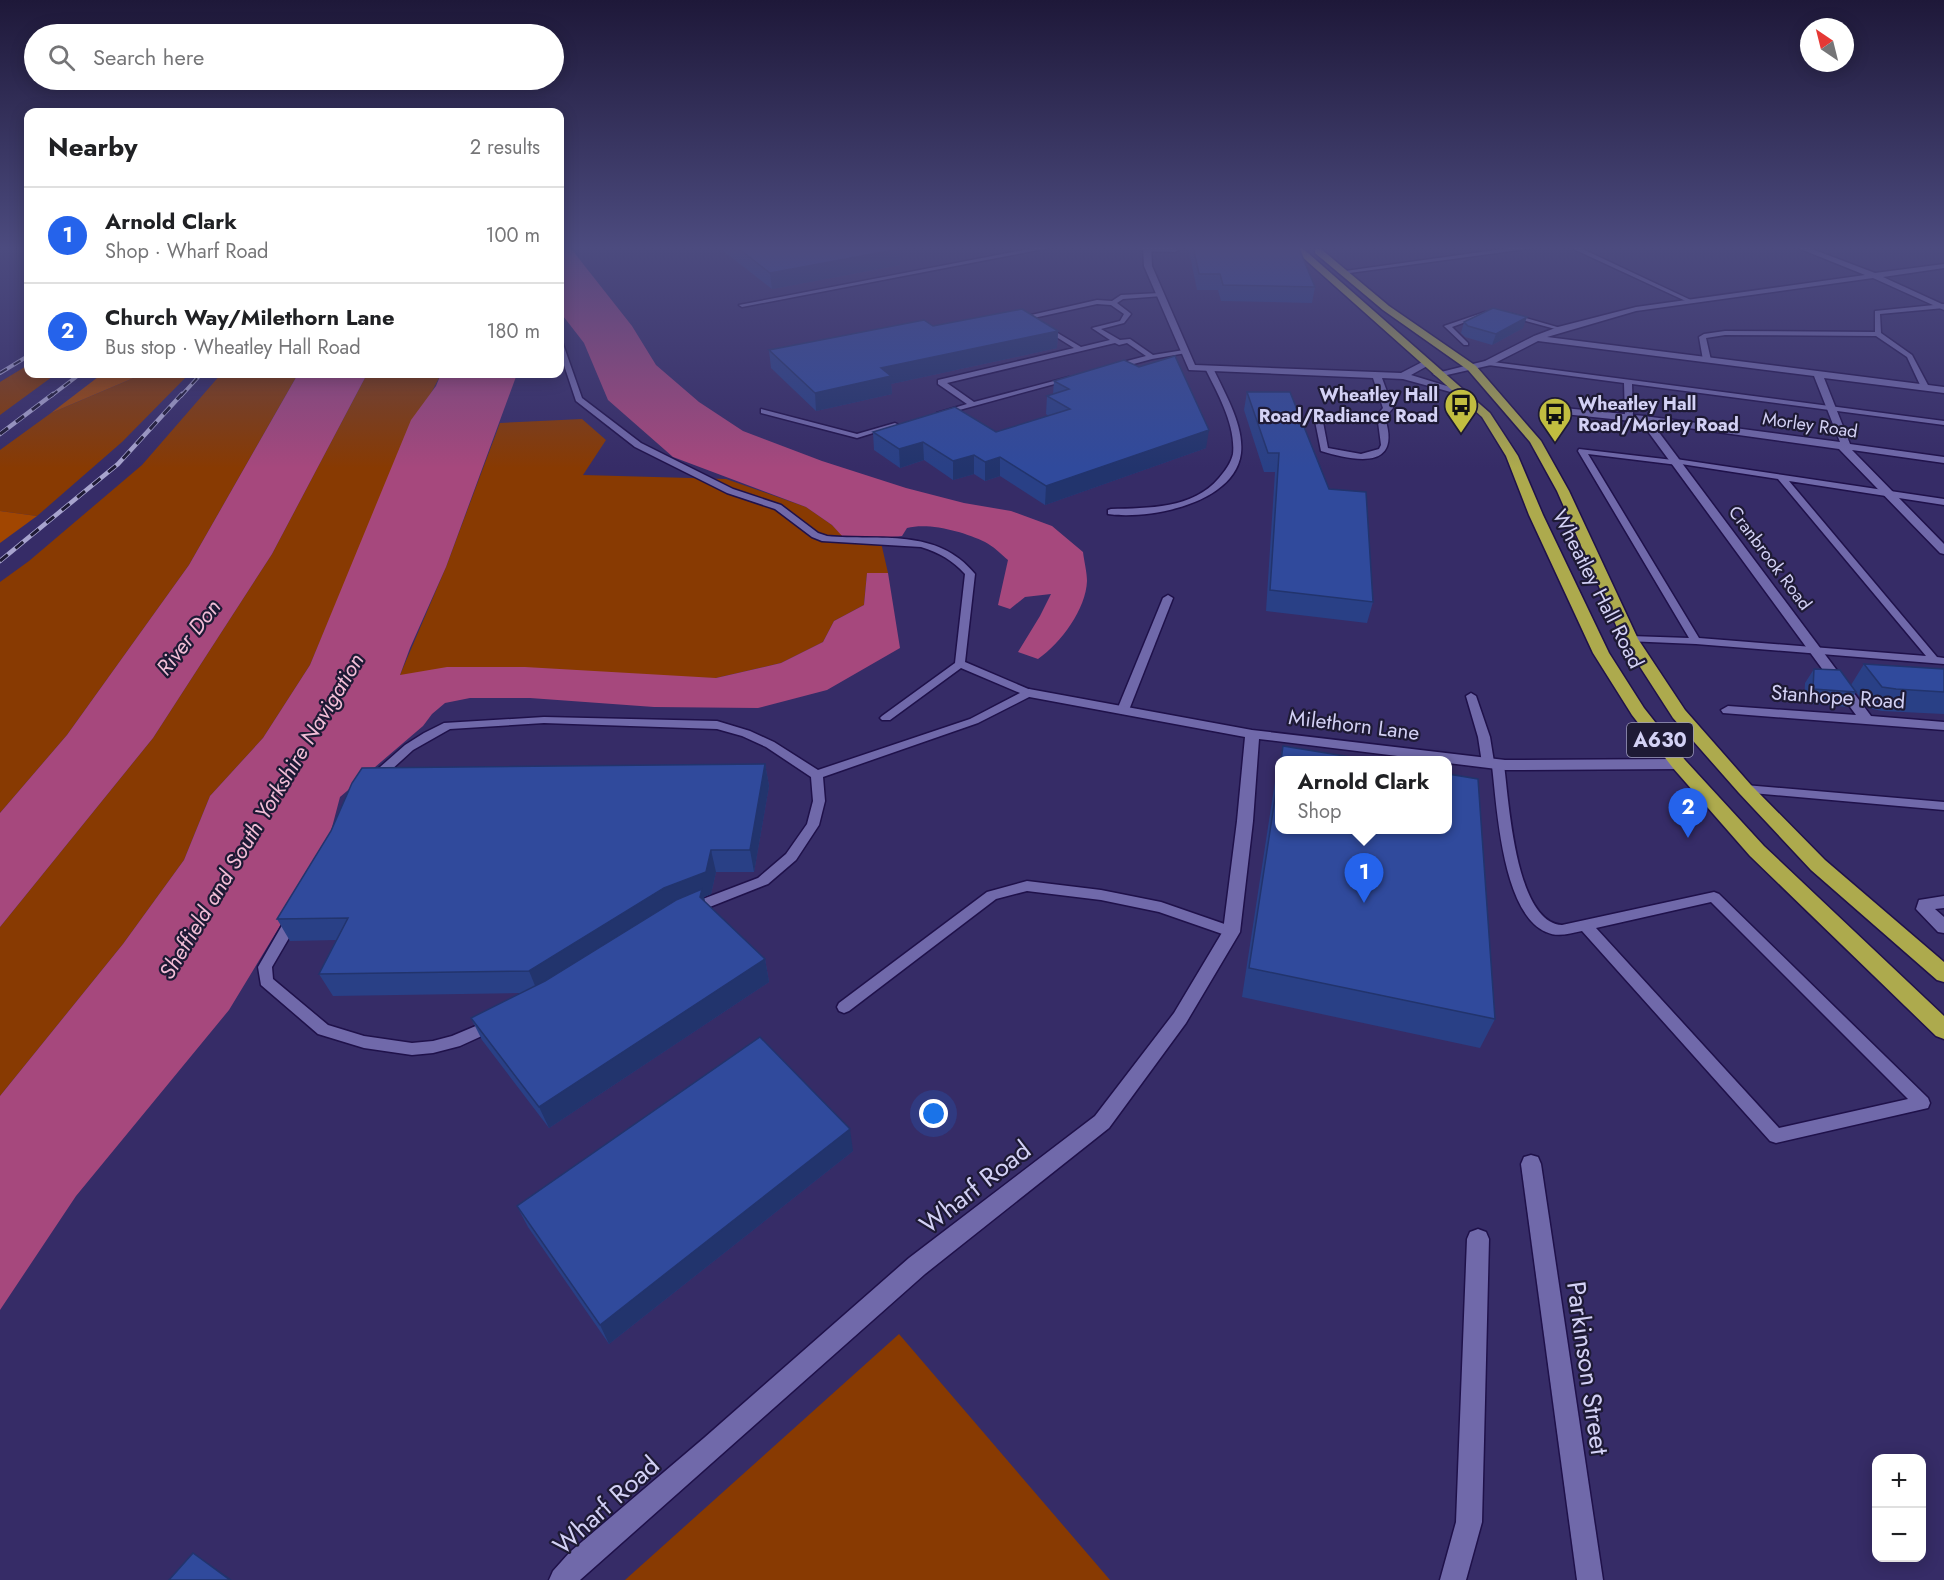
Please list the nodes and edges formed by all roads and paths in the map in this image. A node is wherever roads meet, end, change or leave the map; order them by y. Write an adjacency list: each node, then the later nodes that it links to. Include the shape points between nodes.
1 (1032, 320): 15 (lane)
2 (1124, 320): 13 (lane, via 1095,328)
3 (1170, 320): 16 (street)
4 (1377, 320): 20 (highway, Wheatley Hall Road / A630)
5 (1402, 320): 22 (highway, Wheatley Hall Road / A630)
6 (1466, 320): 14 (lane, via 1447,326)
7 (1525, 320): 10 (lane)
8 (1596, 320): 10 (street)
9 (1877, 320): 11 (lane)
10 (1561, 329): 12 (street)
11 (1878, 334): 19 (lane, via 1704,336); 31 (lane, via 1910,356)
12 (1537, 338): 19 (street); 21 (street)
13 (1115, 340): 15 (lane); 18 (lane, via 1128,340)
14 (1466, 344)
15 (1080, 349): 34 (lane, via 941,382)
16 (1184, 352): 18 (lane); 24 (street, via 1192,368)
17 (564, 356): 57 (lane, via 579,399 638,445 730,491 778,507 825,539 904,541 936,547 952,555 970,574)
18 (1152, 357): 23 (lane)
19 (1707, 360): 26 (street)
20 (1426, 363): 25 (highway, Wheatley Hall Road / A630); 28 (street)
21 (1488, 363): 22 (street); 30 (lane)
22 (1472, 368): 25 (street); 53 (highway, Wheatley Hall Road / A630, via 1548,460)
23 (1108, 369)
24 (1210, 370): 27 (street); 50 (lane, via 1231,418 1236,445 1237,455 1223,481 1203,497 1181,505)
25 (1438, 374): 33 (highway, Wheatley Hall Road / A630)
26 (1818, 374): 31 (street); 35 (street)
27 (1377, 376): 28 (street); 40 (street, via 1388,408)
28 (1403, 376): 33 (street)
29 (1074, 378): 34 (lane)
30 (1628, 382): 35 (lane); 39 (lane)
31 (1924, 387): 32 (street)
32 (1944, 390)
33 (1458, 391): 69 (highway, Wheatley Hall Road / A630, via 1486,415 1512,456 1601,653 1638,711)
34 (974, 405): 38 (lane)
35 (1832, 409): 42 (lane); 44 (street)
36 (764, 411): 43 (lane, via 857,436)
37 (1564, 411): 39 (street, Morley Road)
38 (931, 416)
39 (1629, 417): 41 (street, Morley Road)
40 (1379, 419): 40 (lane, via 1384,445 1377,454 1348,455 1324,449 1319,421 1323,418)
41 (1644, 419): 44 (street, Morley Road); 46 (street, Cranbrook Road)
42 (1944, 423)
43 (899, 424)
44 (1843, 446): 45 (street, Morley Road); 48 (street)
45 (1944, 460)
46 (1677, 462): 47 (lane); 54 (lane, via 1582,452); 55 (street, Cranbrook Road)
47 (1780, 477): 48 (lane); 56 (lane)
48 (1886, 493): 49 (lane); 51 (street)
49 (1944, 502)
50 (1111, 512)
51 (1942, 546)
52 (1168, 598): 60 (lane)
53 (1630, 639): 54 (lane); 72 (highway, Wheatley Hall Road / A630, via 1679,714)
54 (1696, 641): 55 (lane)
55 (1817, 652): 56 (lane); 63 (street, Cranbrook Road)
56 (1940, 661)
57 (960, 664): 58 (lane); 62 (lane)
58 (1029, 693): 60 (street, Milethorn Lane); 70 (lane, via 974,722)
59 (1471, 696): 68 (lane)
60 (1123, 710): 65 (street, Milethorn Lane)
61 (1728, 710): 63 (street, Stanhope Road)
62 (886, 718)
63 (1866, 719): 64 (street, Stanhope Road)
64 (1944, 726)
65 (1252, 734): 66 (street, Milethorn Lane); 79 (street, Wharf Road)
66 (1429, 756)
67 (1452, 759): 68 (street, Milethorn Lane)
68 (1493, 764): 69 (street, Milethorn Lane); 77 (lane, via 1514,873 1523,899 1549,928)
69 (1679, 764): 83 (highway, Wheatley Hall Road / A630, via 1809,903)
70 (817, 775): 71 (lane, via 771,742 717,725 544,720 448,726 418,742); 76 (lane, via 819,801 813,825 790,857 763,881)
71 (365, 788)
72 (1745, 789): 73 (lane); 80 (highway, Wheatley Hall Road / A630, via 1818,865)
73 (1944, 806)
74 (1944, 902): 78 (street, via 1925,904 1924,909)
75 (299, 910): 82 (lane, via 265,967 266,981 323,1030 364,1042 412,1049 455,1042)
76 (675, 916)
77 (1585, 926): 77 (lane, via 1776,1136 1922,1103 1714,897)
78 (1944, 927)
79 (1231, 932): 81 (lane, via 1161,907 1027,886 992,895); 86 (street, Wharf Road, via 1180,1018 1102,1122 917,1266)
80 (1944, 974)
81 (844, 1007)
82 (500, 1021)
83 (1944, 1030)
84 (1531, 1164): 88 (street, Parkinson Street)
85 (1478, 1239): 87 (street, via 1469,1522)
86 (562, 1580)
87 (1453, 1580)
88 (1590, 1580)

